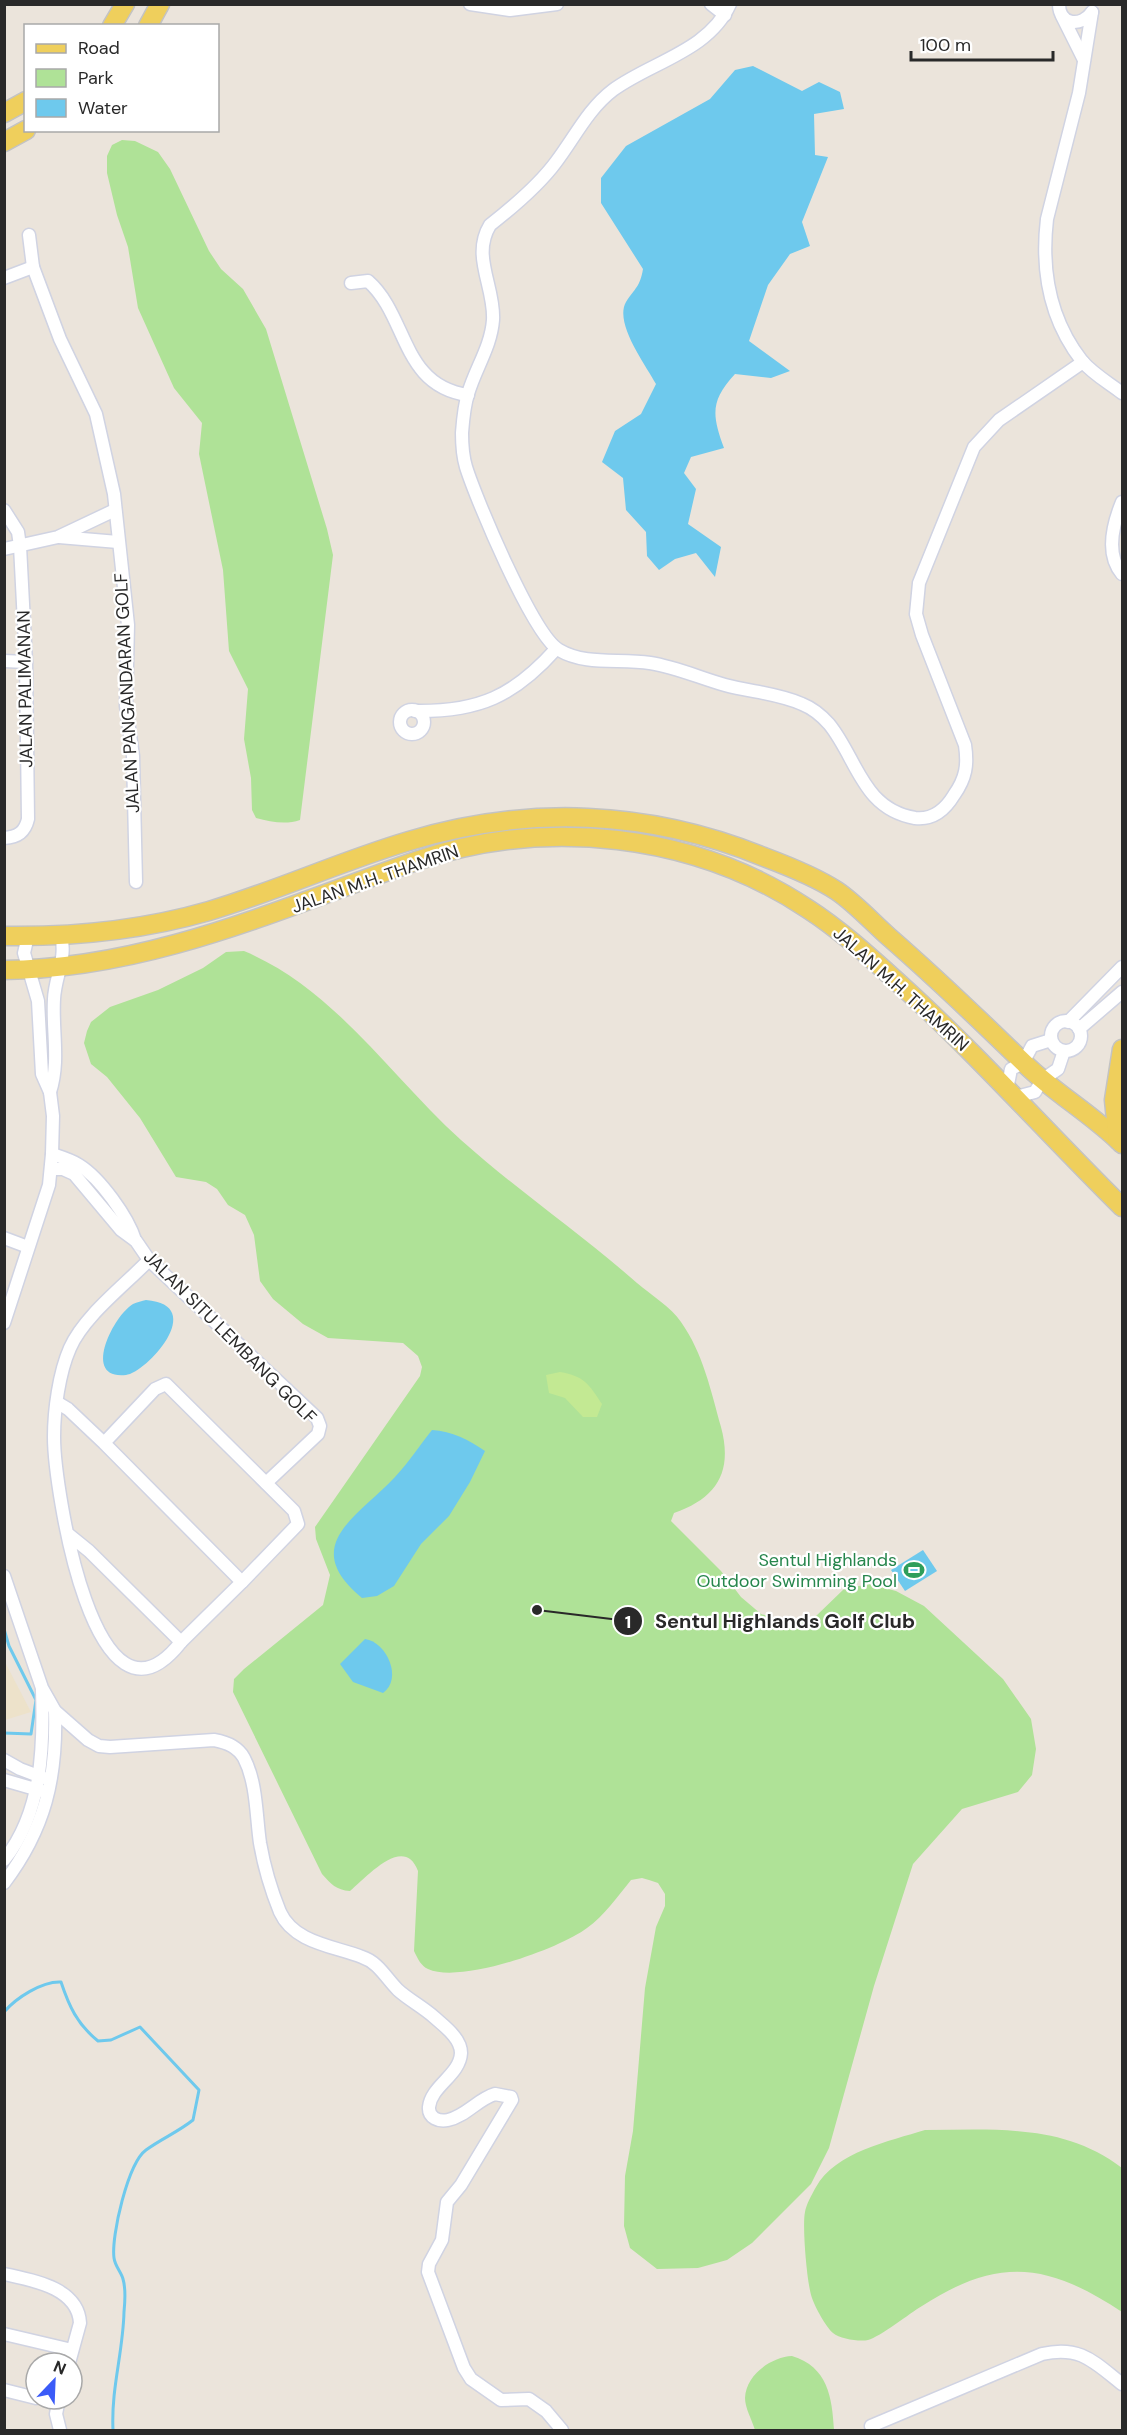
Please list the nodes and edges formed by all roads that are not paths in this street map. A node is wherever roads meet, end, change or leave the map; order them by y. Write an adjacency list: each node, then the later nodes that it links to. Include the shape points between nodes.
1 (125, 4): 9 (main road)
2 (159, 4): 10 (main road)
3 (470, 4): 4 (street, via 510,10)
4 (557, 4)
5 (711, 4): 7 (street)
6 (1093, 8): 8 (street, via 1087,20 1078,23 1069,22); 11 (street)
7 (727, 10): 22 (street, via 692,45 632,78 598,104 546,174 484,233 482,255 493,322)
8 (1060, 10): 11 (street)
9 (113, 24)
10 (149, 24)
11 (1084, 60): 20 (street, via 1050,201 1045,239 1051,303)
12 (24, 102): 13 (main road)
13 (4, 113)
14 (24, 131): 15 (main road)
15 (4, 142)
16 (28, 235): 17 (street, JALAN PANGANDARAN GOLF)
17 (33, 267): 18 (street); 25 (street, JALAN PANGANDARAN GOLF, via 60,339 96,414)
18 (4, 278)
19 (351, 283): 22 (street, via 368,281 378,290 412,357 427,376 440,387)
20 (1083, 362): 21 (street); 31 (street, via 999,420 974,447 919,583 916,597 922,635 965,745 968,763 964,781 940,812 923,819 891,811 878,801 830,726 805,705 672,668 589,659)
21 (1122, 393)
22 (468, 395): 31 (street, via 462,436 465,464 524,599)
23 (1122, 502): 30 (street, via 1112,549)
24 (4, 510): 28 (street, JALAN PALIMANAN, via 18,532)
25 (115, 510): 26 (street); 27 (street, JALAN PANGANDARAN GOLF)
26 (58, 537): 27 (street); 28 (street)
27 (118, 542): 36 (street, JALAN PANGANDARAN GOLF, via 128,625 126,706 133,756)
28 (20, 546): 29 (street); 33 (street, JALAN PALIMANAN)
29 (4, 549)
30 (1122, 573)
31 (556, 649): 34 (street, via 529,677 493,700 463,709)
32 (4, 661): 33 (street)
33 (26, 662): 35 (street, JALAN PALIMANAN, via 28,819 23,831)
34 (415, 711)
35 (4, 838)
36 (136, 882)
37 (61, 935): 39 (main road, JALAN M.H. THAMRIN); 40 (street); 52 (main road, JALAN M.H. THAMRIN, via 156,924 209,911 351,859 457,827 552,816 647,821 741,847 837,891 960,999)
38 (4, 936): 39 (main road, JALAN M.H. THAMRIN)
39 (28, 936): 43 (street, via 24,953)
40 (61, 967): 43 (main road, JALAN M.H. THAMRIN); 54 (street, via 54,1000 57,1072); 55 (main road, JALAN M.H. THAMRIN, via 191,941 454,849 542,837 641,843 719,864 808,909 859,947 964,1044)
41 (1122, 967): 44 (street)
42 (4, 970): 43 (main road, JALAN M.H. THAMRIN)
43 (31, 970): 54 (street, via 38,1001 42,1074)
44 (1096, 992): 46 (street); 47 (street)
45 (1122, 992): 46 (street)
46 (1109, 1005): 48 (street)
47 (1068, 1022): 48 (street); 49 (street, via 1055,1026)
48 (1079, 1029): 51 (street, via 1079,1042 1073,1049)
49 (1052, 1040): 51 (street, via 1058,1049); 52 (street, via 1032,1046)
50 (1122, 1049): 56 (main road, via 1114,1100)
51 (1064, 1050): 53 (street, via 1058,1069)
52 (1023, 1063): 53 (main road, JALAN M.H. THAMRIN); 55 (street, via 1011,1069)
53 (1042, 1080): 55 (street, via 1035,1092); 56 (main road, JALAN M.H. THAMRIN)
54 (50, 1092): 57 (street)
55 (1011, 1094): 61 (main road, JALAN M.H. THAMRIN)
56 (1120, 1142)
57 (52, 1154): 58 (street); 59 (street, JALAN SITU LEMBANG GOLF, via 78,1164)
58 (51, 1169): 60 (street, JALAN SITU LEMBANG GOLF, via 74,1174); 64 (street, via 43,1208)
59 (105, 1192): 60 (street); 63 (street, JALAN SITU LEMBANG GOLF, via 130,1224)
60 (93, 1198): 63 (street, JALAN SITU LEMBANG GOLF)
61 (1122, 1208)
62 (4, 1238): 64 (street)
63 (136, 1241): 65 (street, JALAN SITU LEMBANG GOLF)
64 (28, 1247): 66 (street)
65 (149, 1260): 67 (street, via 75,1338 65,1362); 69 (street, JALAN SITU LEMBANG GOLF, via 319,1422 318,1434)
66 (4, 1323)
67 (58, 1403): 68 (street); 70 (street, via 54,1436 57,1478)
68 (104, 1443): 69 (street, via 155,1389 166,1384); 72 (street)
69 (266, 1484): 72 (street, via 297,1515 298,1524)
70 (68, 1534): 73 (street); 73 (street, via 86,1604 119,1661 140,1670 156,1667)
71 (4, 1576): 74 (street)
72 (242, 1582): 73 (street)
73 (181, 1642)
74 (42, 1688): 75 (street); 78 (street)
75 (55, 1711): 78 (street, via 56,1737); 93 (street, via 99,1746 208,1739 235,1748 243,1758 253,1791 267,1875 283,1917 315,1942 374,1963 397,1988 448,2030 459,2046 460,2057 454,2071 430,2104 434,2118 449,2120 495,2094 511,2097 461,2185 447,2202 442,2240 428,2271 459,2359 471,2379 501,2400 520,2398 538,2404)
76 (4, 1760): 77 (street)
77 (20, 1770): 78 (street); 79 (street)
78 (45, 1778): 80 (street); 81 (street)
79 (9, 1781): 80 (street)
80 (36, 1789): 81 (street); 82 (street, via 14,1849)
81 (49, 1794): 83 (street, via 29,1848)
82 (4, 1860)
83 (4, 1883)
84 (4, 2274): 86 (street, via 52,2286 62,2293 80,2316)
85 (4, 2334): 86 (street)
86 (72, 2350)
87 (1122, 2384): 91 (street, via 1084,2356 1062,2349)
88 (4, 2390): 89 (street)
89 (24, 2395)
90 (56, 2411): 92 (street)
91 (871, 2426)
92 (60, 2430)
93 (562, 2430)

